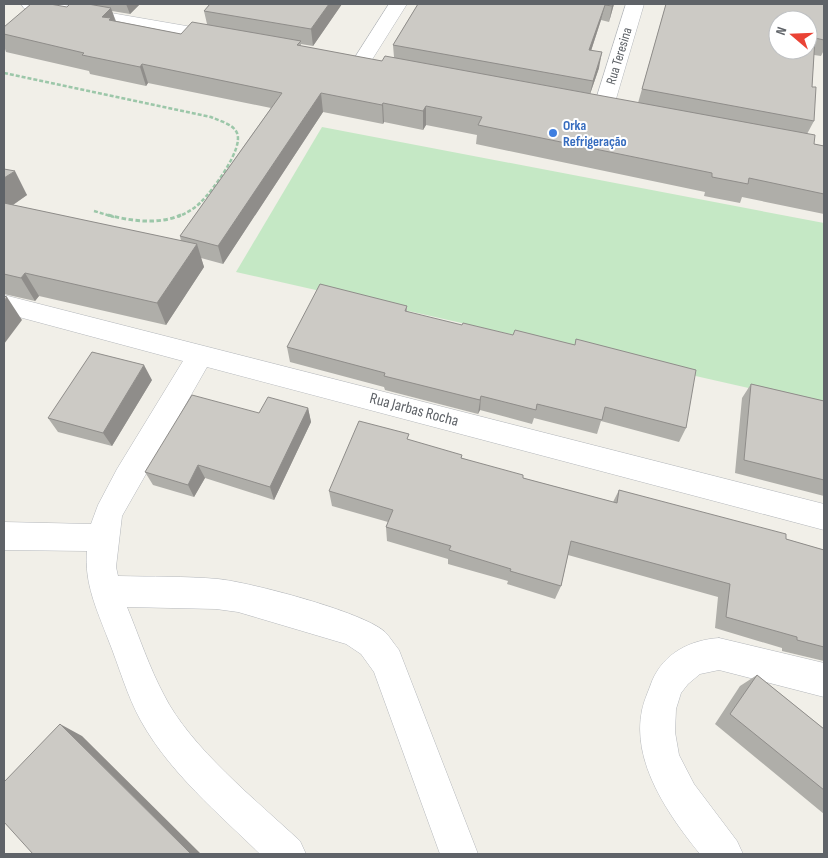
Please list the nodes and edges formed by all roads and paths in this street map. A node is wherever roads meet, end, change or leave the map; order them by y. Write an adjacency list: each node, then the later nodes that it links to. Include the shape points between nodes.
1 (30, 4): 4 (street, via 154,17)
2 (398, 4): 5 (street, via 353,61)
3 (635, 4): 7 (street, Rua Teresina)
4 (242, 41)
5 (381, 66)
6 (4, 73): 8 (path, via 211,117 235,129 239,136 238,146 209,193 190,210 164,220 144,222)
7 (603, 108)
8 (94, 211)
9 (4, 304): 10 (street, Rua Jarbas Rocha)
10 (201, 354): 11 (street, Rua Jarbas Rocha); 13 (street, via 116,497)
11 (824, 517)
12 (4, 536): 13 (street)
13 (103, 538): 14 (street)
14 (105, 591): 18 (street, via 152,708 169,734 202,773); 19 (street, via 238,597 340,626 373,643 387,662)
15 (731, 655): 16 (street); 17 (street); 20 (street, via 707,654 687,662 677,670 658,710 660,748 665,768 683,803)
16 (824, 680)
17 (786, 700)
18 (287, 854)
19 (459, 854)
20 (724, 854)

